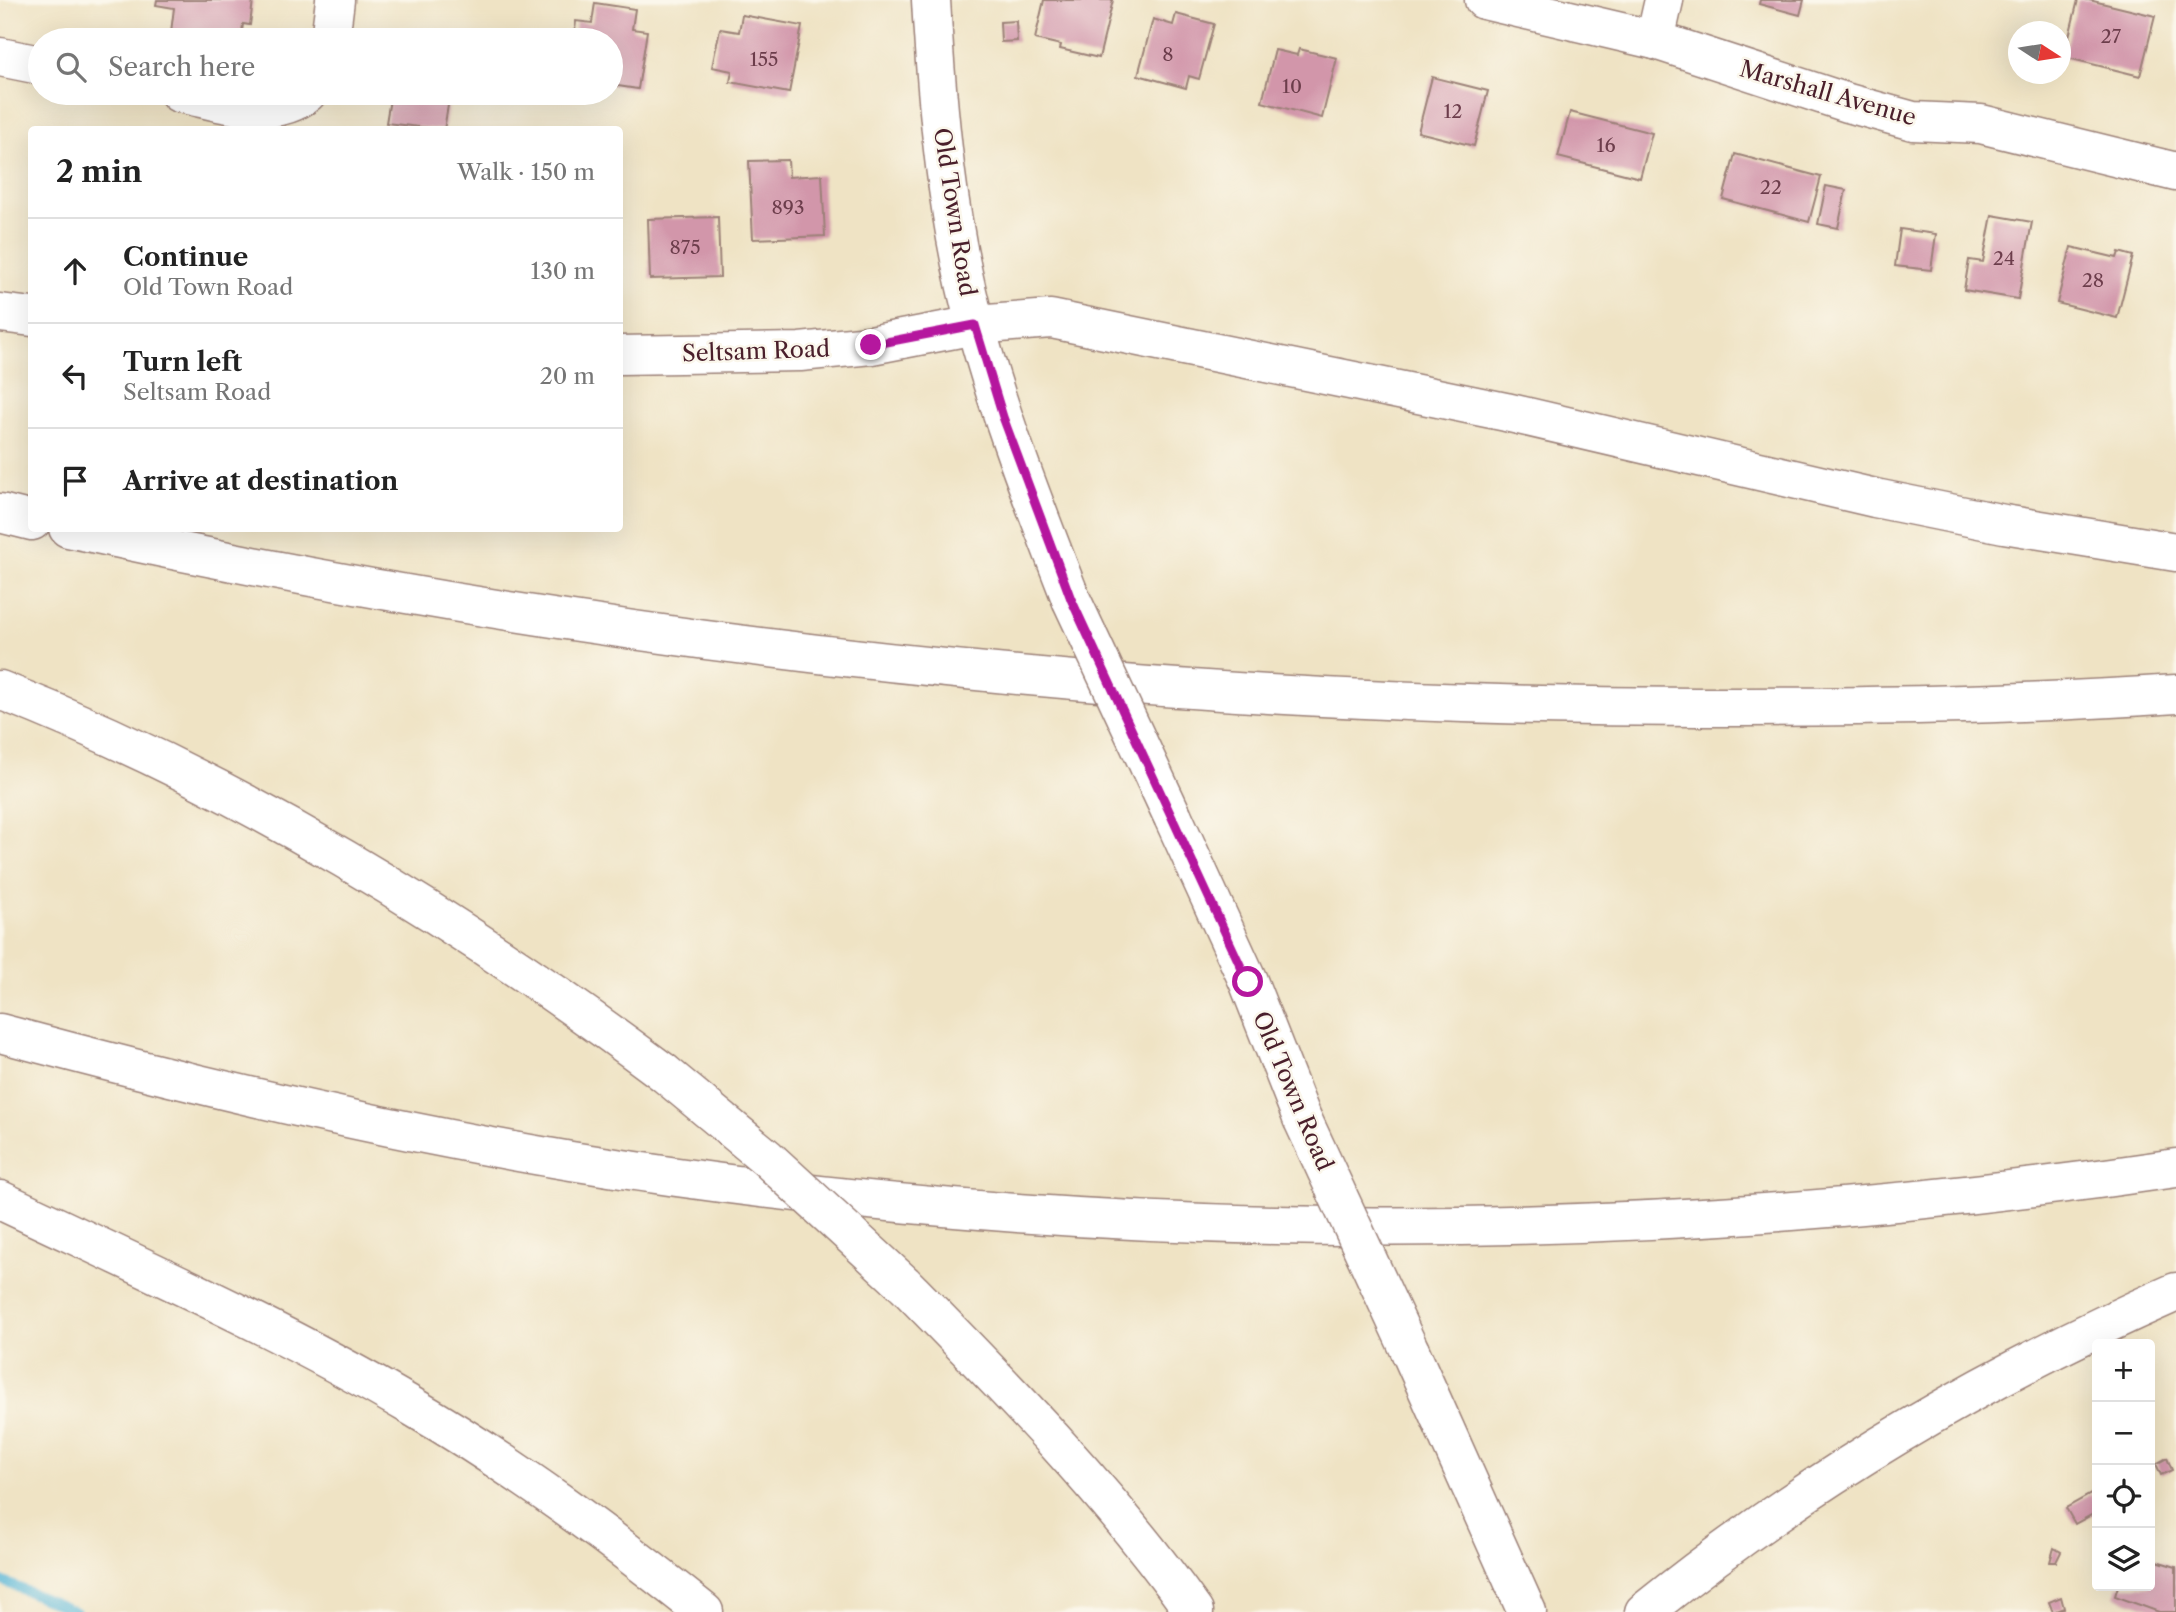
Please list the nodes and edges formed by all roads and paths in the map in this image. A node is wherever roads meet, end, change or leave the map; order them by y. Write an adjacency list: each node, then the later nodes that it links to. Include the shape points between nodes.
1 (335, 0): 5 (main road)
2 (931, 0): 14 (main road, Old Town Road, via 941,129)
3 (1483, 0): 6 (main road, Marshall Avenue)
4 (1664, 0): 6 (main road)
5 (332, 28)
6 (1655, 40): 11 (main road, Marshall Avenue, via 1913,121 1981,124)
7 (0, 57): 8 (main road)
8 (28, 63)
9 (239, 105): 10 (main road, via 259,109)
10 (282, 105)
11 (2176, 172)
12 (0, 313): 13 (main road)
13 (28, 316)
14 (975, 325): 15 (main road, Seltsam Road, via 871,345 800,352); 19 (main road, Seltsam Road, via 1052,319 1494,409 1888,500); 28 (main road, Old Town Road, bridge, via 1003,417 1071,599 1248,982 1301,1118)
15 (623, 355)
16 (0, 513): 17 (main road)
17 (28, 520)
18 (88, 532): 21 (main road, via 362,587 634,632 893,664 1142,686 1397,701 1643,707 1898,706)
19 (2176, 552)
20 (0, 690): 27 (main road, bridge, via 145,752 372,875 498,954 663,1072 798,1185 904,1284 1082,1473)
21 (2176, 694)
22 (0, 1033): 23 (main road, via 322,1113 569,1160 811,1194 1071,1217 1328,1227 1577,1224 1833,1209)
23 (2176, 1168)
24 (0, 1200): 26 (main road, via 295,1343 413,1407 525,1478)
25 (2176, 1292): 29 (main road, via 2012,1372 1871,1452 1799,1497)
26 (704, 1612)
27 (1194, 1612)
28 (1527, 1612)
29 (1644, 1612)

